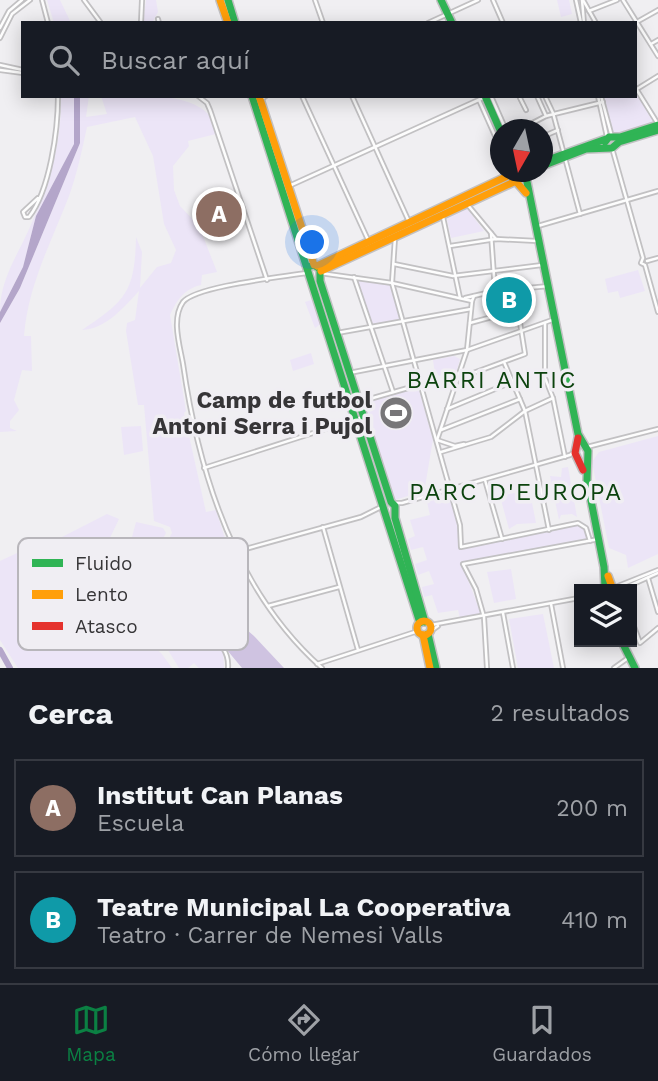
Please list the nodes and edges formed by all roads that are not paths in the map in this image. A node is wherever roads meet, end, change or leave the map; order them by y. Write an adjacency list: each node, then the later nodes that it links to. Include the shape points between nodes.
1 (22, 0): 36 (street)
2 (30, 0): 37 (street, via 12,14)
3 (41, 0): 21 (street)
4 (84, 0): 22 (street)
5 (142, 0): 23 (street)
6 (220, 0): 24 (street)
7 (228, 0): 25 (street)
8 (315, 0): 26 (street)
9 (441, 0): 20 (street)
10 (478, 0): 20 (street)
11 (493, 0): 29 (street)
12 (576, 0): 30 (street)
13 (582, 0): 16 (street); 17 (street)
14 (617, 0): 19 (street)
15 (623, 0): 33 (street)
16 (586, 6): 17 (street); 19 (street)
17 (582, 8): 31 (street)
18 (658, 9): 34 (street)
19 (589, 11): 32 (street)
20 (447, 14): 27 (street); 28 (street)
21 (47, 21)
22 (100, 21)
23 (141, 21)
24 (227, 21)
25 (234, 21)
26 (322, 21)
27 (432, 21)
28 (451, 21)
29 (502, 21)
30 (582, 21)
31 (583, 21)
32 (595, 21)
33 (635, 21)
34 (637, 21)
35 (637, 23): 39 (street)
36 (0, 28)
37 (0, 38)
38 (658, 40): 39 (street)
39 (651, 44): 40 (street)
40 (658, 56)
41 (0, 65): 43 (street)
42 (0, 70): 44 (street)
43 (21, 71)
44 (21, 72)
45 (657, 78): 46 (street)
46 (637, 88)
47 (637, 90): 65 (street)
48 (58, 98): 78 (street, via 54,141)
49 (201, 98): 100 (street, via 210,110)
50 (259, 98): 76 (street); 97 (street)
51 (303, 98): 72 (street)
52 (353, 98): 69 (street)
53 (487, 98): 62 (street); 63 (street); 69 (street)
54 (521, 98): 59 (street)
55 (538, 98): 61 (street)
56 (546, 98): 60 (street)
57 (600, 98): 58 (street)
58 (601, 102): 60 (street); 68 (street)
59 (526, 110)
60 (553, 113): 61 (street); 66 (street)
61 (546, 116): 64 (street)
62 (491, 117)
63 (499, 119)
64 (540, 119)
65 (658, 126): 68 (street)
66 (558, 130): 67 (street); 70 (street)
67 (553, 132)
68 (610, 141): 70 (street); 79 (street)
69 (375, 146): 72 (street); 83 (street)
70 (564, 155): 71 (street); 82 (street)
71 (553, 160)
72 (332, 166): 76 (street); 90 (street)
73 (501, 182): 83 (street)
74 (505, 182): 80 (street)
75 (523, 182): 84 (street)
76 (289, 186): 97 (street)
77 (658, 191): 79 (street)
78 (38, 198): 78 (street, via 23,212 25,217 31,216)
79 (627, 201): 82 (street); 93 (street)
80 (466, 202): 81 (street); 85 (street)
81 (443, 213): 86 (street); 91 (street)
82 (580, 214): 84 (street)
83 (410, 224): 90 (street)
84 (538, 226): 89 (street)
85 (491, 233): 87 (street); 88 (street)
86 (394, 235): 94 (street); 97 (street)
87 (489, 239): 88 (street); 91 (street); 96 (street)
88 (496, 239): 89 (street)
89 (541, 241): 95 (street)
90 (369, 242): 97 (street)
91 (450, 246): 98 (street)
92 (658, 258): 93 (street)
93 (645, 262): 108 (street)
94 (394, 264): 98 (street); 101 (street)
95 (545, 265): 96 (street); 102 (street)
96 (493, 269): 98 (street); 103 (street)
97 (314, 271): 99 (street); 100 (street); 115 (street); 130 (street)
98 (456, 276): 105 (street)
99 (354, 277): 101 (street); 113 (street)
100 (267, 280): 140 (street, via 198,293 185,301 178,313 188,398)
101 (392, 283): 105 (street); 110 (street)
102 (549, 286): 103 (street); 109 (street)
103 (495, 290): 104 (street)
104 (474, 296): 105 (street); 106 (street)
105 (461, 298): 106 (street)
106 (472, 301): 107 (street)
107 (471, 309): 110 (street); 111 (street)
108 (658, 312)
109 (556, 319): 112 (street); 137 (street)
110 (404, 321): 113 (street); 117 (street)
111 (470, 323): 114 (street, via 518,310); 116 (street)
112 (544, 323): 114 (street); 125 (street, via 545,378)
113 (371, 327): 115 (street); 119 (street)
114 (521, 330): 116 (street); 118 (street, via 525,354)
115 (336, 333): 120 (street)
116 (467, 351): 117 (street); 121 (street)
117 (415, 360): 119 (street); 123 (street)
118 (504, 362): 121 (street); 122 (street)
119 (384, 367): 120 (street); 124 (street)
120 (349, 373): 127 (street)
121 (457, 379): 128 (street)
122 (512, 382): 126 (street); 128 (street)
123 (422, 384): 124 (street); 133 (street)
124 (393, 392): 127 (street)
125 (553, 398): 129 (street); 138 (street)
126 (520, 399): 129 (street); 132 (street)
127 (359, 402): 130 (street)
128 (447, 409): 132 (street)
129 (524, 411): 135 (street, via 491,438); 139 (street)
130 (360, 419): 140 (street); 143 (street)
131 (658, 429): 137 (street)
132 (440, 430): 133 (street); 134 (street)
133 (435, 432): 134 (street)
134 (437, 440): 135 (street, via 455,446); 136 (street)
135 (474, 443): 136 (street)
136 (440, 452): 142 (street)
137 (580, 453): 138 (street); 148 (street)
138 (565, 457): 139 (street)
139 (537, 465): 141 (street); 145 (street)
140 (204, 468): 146 (street)
141 (485, 480): 142 (street); 147 (street)
142 (450, 490): 143 (street); 147 (street, via 461,547)
143 (388, 508): 144 (street); 163 (street)
144 (323, 527): 150 (street); 156 (street)
145 (549, 530): 147 (street); 149 (street, via 581,523)
146 (233, 538)
147 (502, 539)
148 (598, 539): 149 (street); 154 (street)
149 (590, 541): 162 (street, via 463,564)
150 (248, 548)
151 (248, 569): 159 (street)
152 (658, 571): 153 (street)
153 (648, 576): 155 (street); 160 (street)
154 (613, 584)
155 (626, 584)
156 (340, 586): 159 (street); 168 (street)
157 (574, 599): 158 (street)
158 (551, 604): 161 (street); 177 (street)
159 (268, 606): 170 (street)
160 (658, 612)
161 (503, 613): 162 (street); 176 (street)
162 (484, 617): 163 (street); 175 (street)
163 (427, 628): 168 (street); 173 (street); 174 (street)
164 (658, 628): 165 (street, via 640,643)
165 (637, 635)
166 (624, 647): 169 (street)
167 (225, 650): 171 (street)
168 (358, 650): 170 (street)
169 (629, 657): 178 (street); 179 (street)
170 (317, 664): 172 (street)
171 (228, 668)
172 (322, 668)
173 (430, 668)
174 (436, 668)
175 (487, 668)
176 (513, 668)
177 (563, 668)
178 (614, 668)
179 (635, 668)

